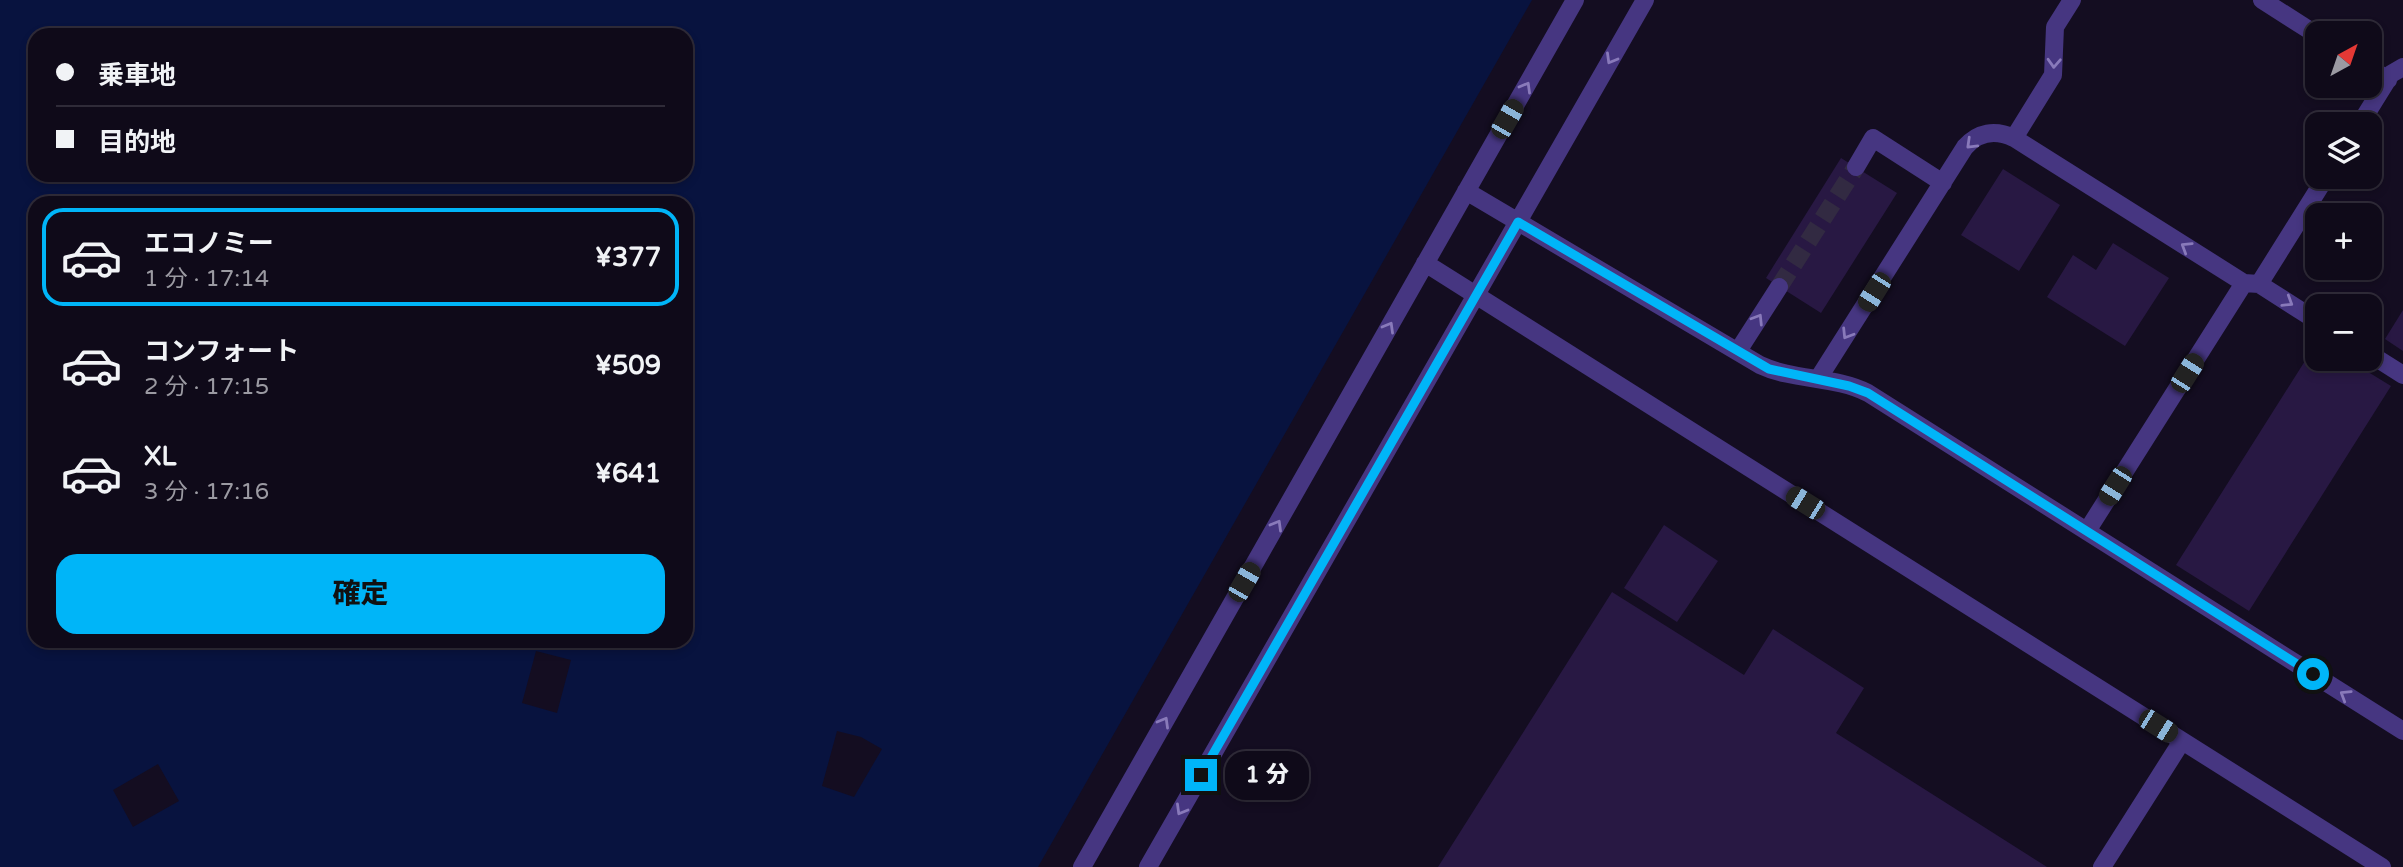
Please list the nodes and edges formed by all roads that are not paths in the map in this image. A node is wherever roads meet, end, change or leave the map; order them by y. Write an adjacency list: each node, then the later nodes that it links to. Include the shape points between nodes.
1 (1575, 0): 14 (street, one-way to 1)
2 (1645, 0): 15 (street, one-way to 15)
3 (2072, 0): 10 (street, one-way to 10, via 2055,27 2053,75)
4 (2262, 0): 5 (street)
5 (2305, 27)
6 (2403, 67): 8 (street)
7 (2382, 76): 8 (street)
8 (2388, 80): 9 (street)
9 (2368, 112)
10 (2014, 138): 12 (street, one-way to 12, via 2000,133 1980,135 1965,148); 17 (street, one-way to 10)
11 (1856, 167): 12 (street, via 1873,138)
12 (1943, 183): 24 (street, one-way to 24)
13 (2318, 189): 17 (street)
14 (1466, 191): 15 (street); 16 (street)
15 (1518, 222): 19 (street); 21 (street)
16 (1425, 263): 19 (street); 28 (street, one-way to 16)
17 (2251, 284): 20 (street, one-way to 20); 25 (street)
18 (1779, 287): 21 (street, one-way to 18)
19 (1476, 295): 27 (street); 29 (street, one-way to 29)
20 (2305, 314)
21 (1738, 351): 24 (street, via 1769,369)
22 (2382, 362): 23 (street)
23 (2403, 375)
24 (1818, 379): 25 (street, via 1868,393)
25 (2087, 531): 26 (street, one-way to 25)
26 (2403, 731)
27 (2182, 741): 30 (street); 31 (street)
28 (1082, 867)
29 (1148, 867)
30 (2102, 867)
31 (2382, 867)

